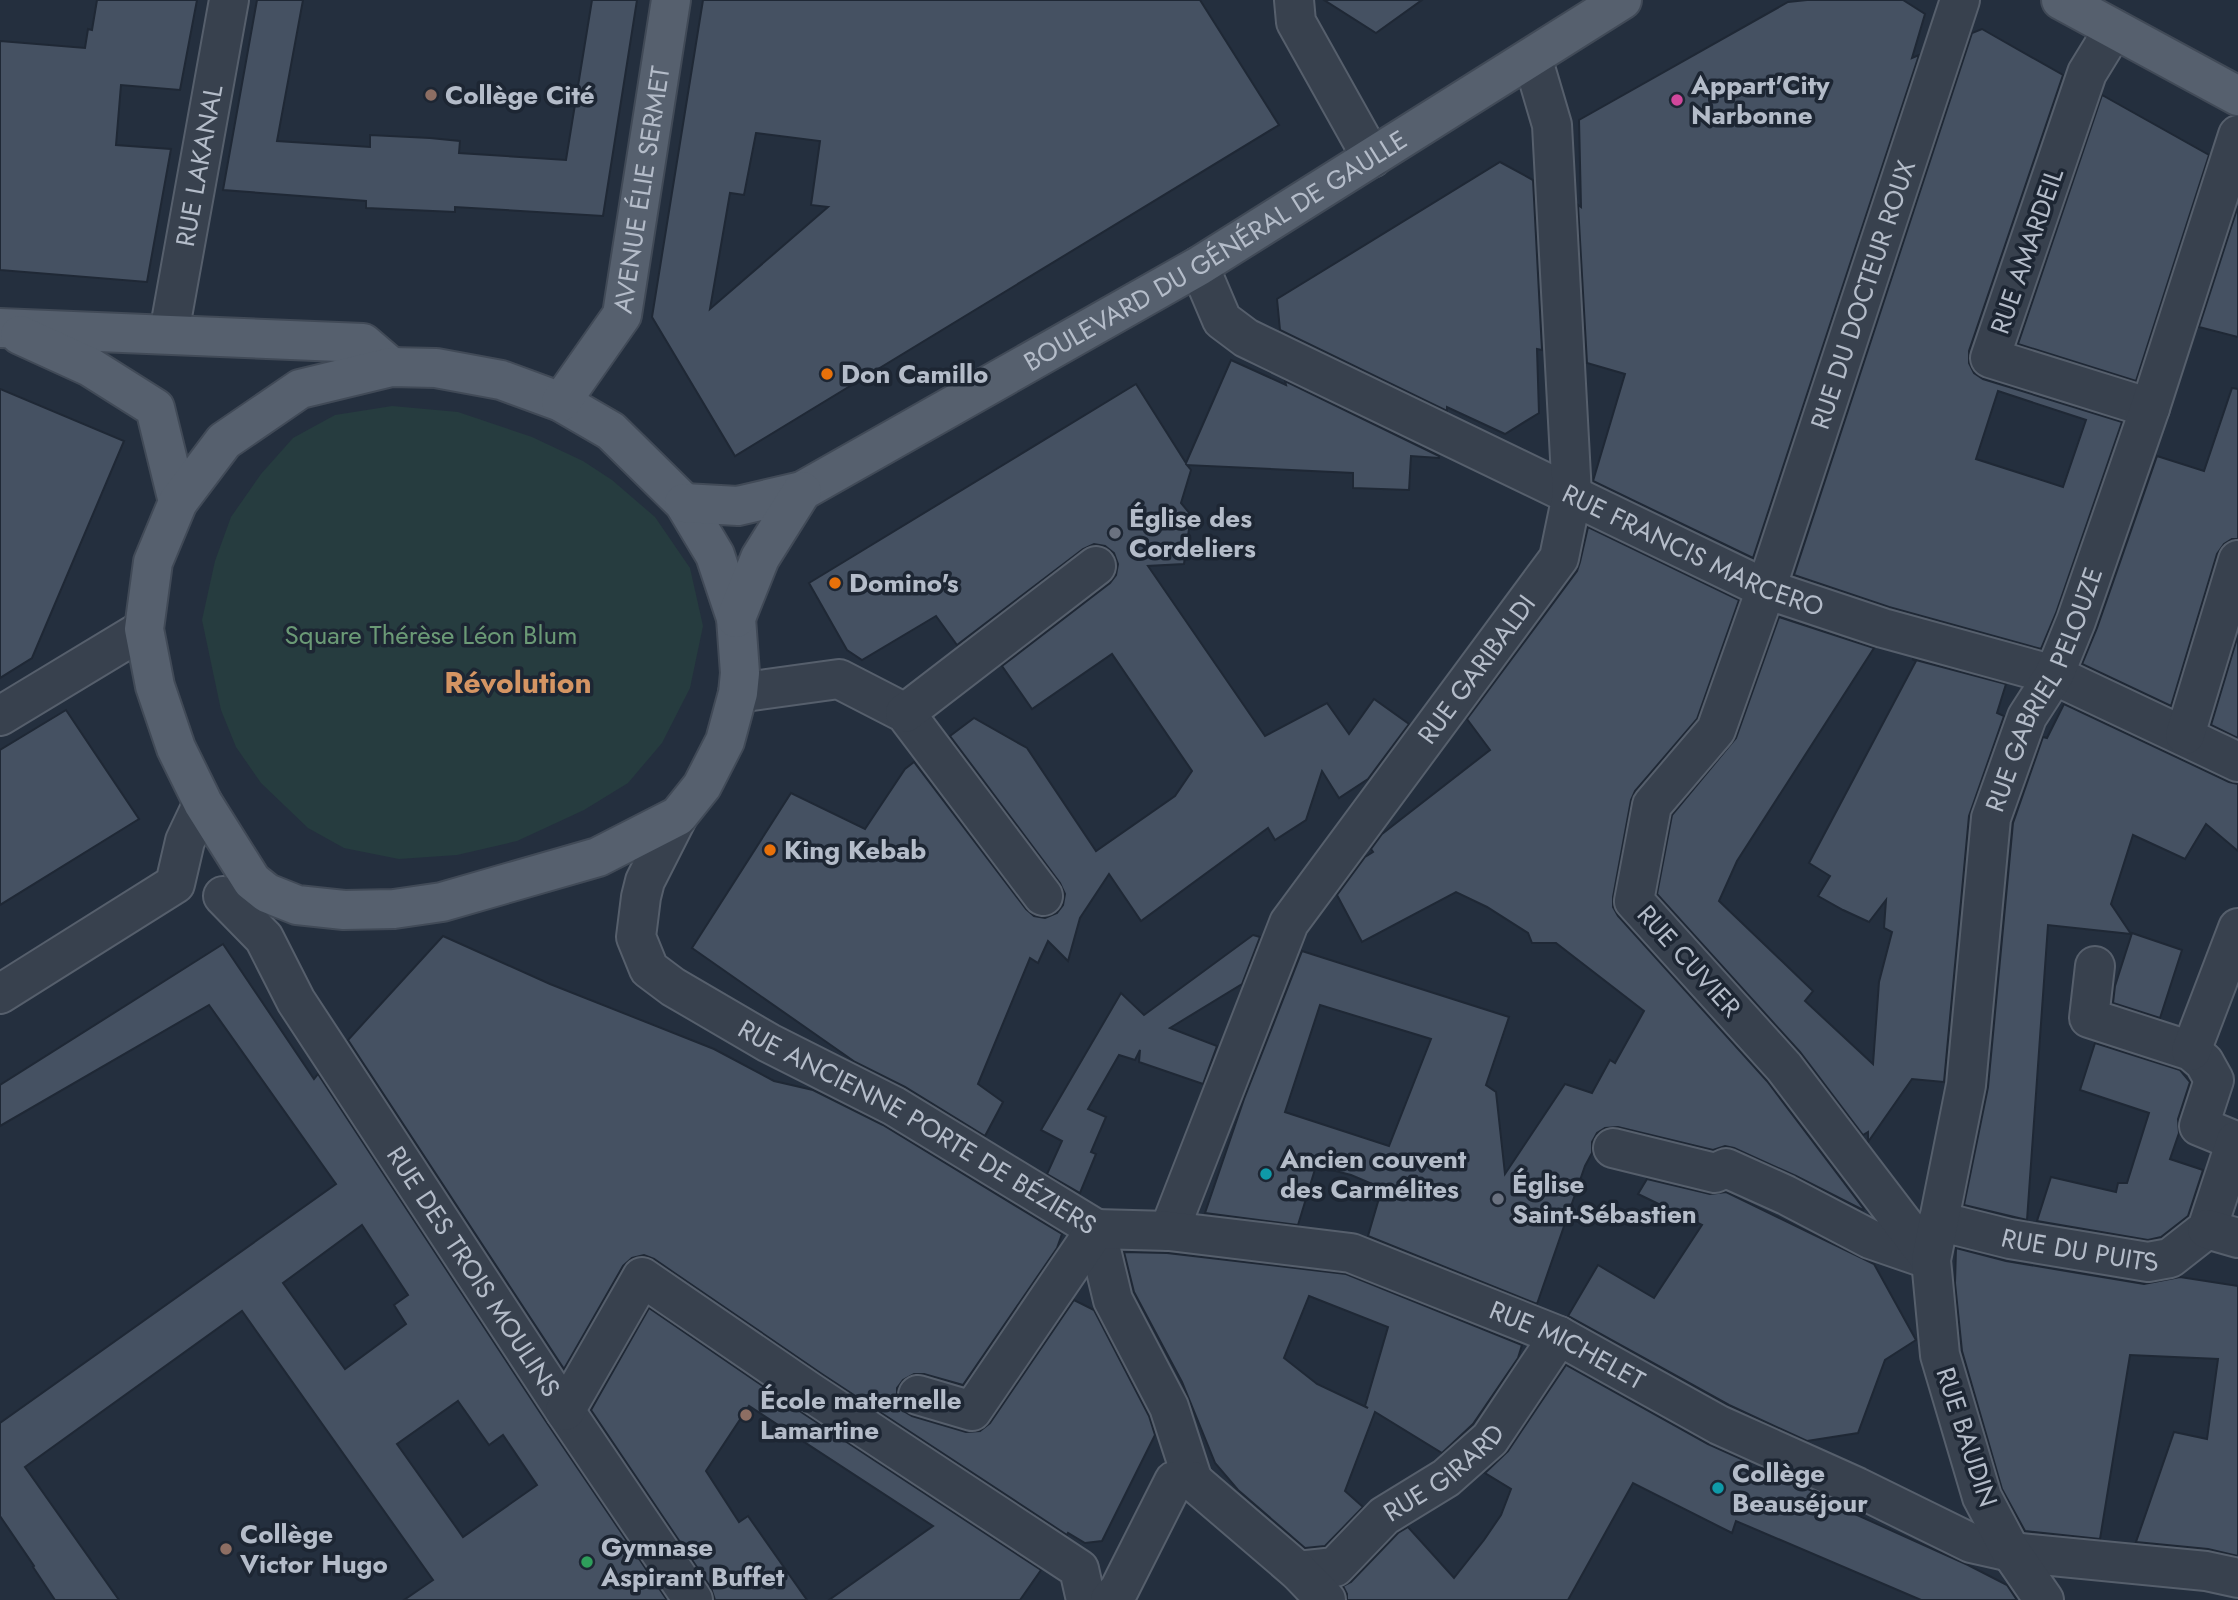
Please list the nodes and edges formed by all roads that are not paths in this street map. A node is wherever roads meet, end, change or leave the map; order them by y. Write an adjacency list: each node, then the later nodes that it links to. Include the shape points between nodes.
1 (229, 0): 14 (street, RUE LAKANAL)
2 (671, 0): 16 (main road, AVENUE ÉLIE SERMET, via 622,314)
3 (1294, 0): 11 (street, via 1296,22)
4 (1622, 0): 8 (main road, BOULEVARD DU GÉNÉRAL DE GAULLE)
5 (1961, 0): 24 (street, RUE DU DOCTEUR ROUX)
6 (2061, 0): 7 (main road)
7 (2114, 29): 9 (main road); 17 (street, RUE AMARDEIL, via 2087,73 1990,358)
8 (1532, 57): 11 (main road, BOULEVARD DU GÉNÉRAL DE GAULLE); 19 (street, RUE GARIBALDI, via 1552,125)
9 (2238, 96)
10 (2238, 135): 17 (street, RUE GABRIEL PELOUZE)
11 (1372, 158): 12 (main road, BOULEVARD DU GÉNÉRAL DE GAULLE)
12 (1199, 266): 18 (main road, BOULEVARD DU GÉNÉRAL DE GAULLE); 19 (street, RUE FRANCIS MARCERO, via 1222,320 1246,338)
13 (3, 328): 14 (main road); 20 (main road, via 90,367 155,408)
14 (169, 333): 15 (main road, via 363,343)
15 (391, 367): 16 (main road, via 436,368 501,380); 20 (main road, via 300,389 224,441)
16 (561, 402): 21 (main road, via 611,431)
17 (2150, 408): 27 (street, RUE GABRIEL PELOUZE)
18 (802, 492): 21 (main road, BOULEVARD DU GÉNÉRAL DE GAULLE, via 738,506); 25 (main road, BOULEVARD DU GÉNÉRAL DE GAULLE, via 760,558)
19 (1572, 495): 24 (street, RUE FRANCIS MARCERO); 46 (street, RUE GARIBALDI, via 1559,558 1289,923)
20 (178, 502): 26 (main road, via 153,562)
21 (684, 503): 25 (main road, via 715,555)
22 (2238, 561): 31 (street)
23 (1096, 566): 29 (street)
24 (1766, 589): 27 (street, RUE FRANCIS MARCERO, via 1883,628); 48 (street, RUE CUVIER, via 1716,730 1652,805 1634,901 1784,1067)
25 (736, 618): 28 (main road)
26 (144, 629): 30 (street); 33 (main road, via 155,686 176,748)
27 (2054, 675): 31 (street, RUE FRANCIS MARCERO); 44 (street, RUE GABRIEL PELOUZE, via 2027,717 1991,818 1966,1086)
28 (738, 694): 29 (street, via 839,678); 34 (main road, via 725,741 702,786)
29 (905, 713): 37 (street)
30 (0, 716)
31 (2185, 735): 32 (street, RUE FRANCIS MARCERO)
32 (2238, 762)
33 (203, 803): 35 (street, via 185,841); 36 (main road)
34 (678, 816): 36 (main road, via 597,857 442,902 345,911 297,905); 45 (street, RUE ANCIENNE PORTE DE BÉZIERS, via 641,897 636,937 649,969 769,1043 894,1106)
35 (174, 884): 36 (street); 40 (street)
36 (248, 890): 51 (street, RUE DES TROIS MOULINS, via 264,938 296,1001)
37 (1043, 896)
38 (2238, 928): 41 (street)
39 (2095, 966): 41 (street, via 2088,1018)
40 (0, 994)
41 (2191, 1051): 42 (street, via 2214,1080 2199,1126)
42 (2237, 1141): 47 (street, RUE DU PUITS)
43 (1613, 1148): 48 (street, via 1715,1173 1726,1168 1870,1239)
44 (1938, 1221): 47 (street, RUE DU PUITS, via 2010,1239 2148,1262 2170,1258); 48 (street, RUE GABRIEL PELOUZE)
45 (1096, 1229): 46 (street, RUE MICHELET); 50 (street, via 972,1411); 52 (street, RUE ANCIENNE PORTE DE BÉZIERS, via 1113,1300 1169,1407)
46 (1169, 1231): 49 (street, RUE MICHELET, via 1351,1253)
47 (2223, 1233)
48 (1931, 1261): 53 (street, RUE BAUDIN, via 1940,1355 1982,1497)
49 (1559, 1336): 53 (street, RUE MICHELET, via 1719,1425 1971,1544); 55 (street, RUE GIRARD, via 1490,1439 1446,1478 1384,1516 1335,1567)
50 (918, 1395)
51 (565, 1411): 56 (street, RUE DES TROIS MOULINS); 57 (street, via 642,1277 1079,1569)
52 (1193, 1481): 55 (street); 58 (street, via 1174,1481)
53 (2011, 1552): 54 (street, RUE MICHELET); 60 (street, RUE BAUDIN)
54 (2238, 1578)
55 (1290, 1586): 59 (street)
56 (693, 1600)
57 (1086, 1600)
58 (1110, 1600)
59 (1326, 1600)
60 (2045, 1600)

